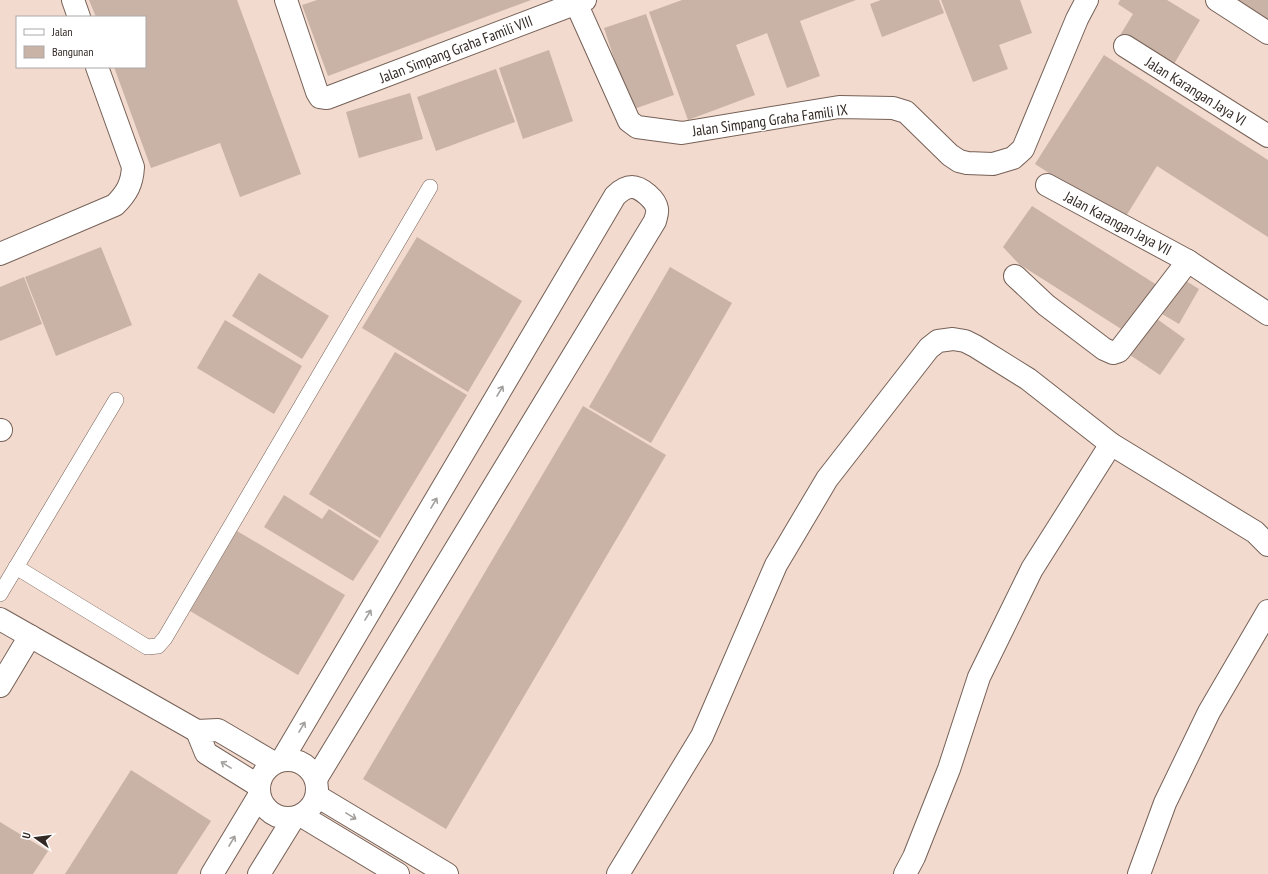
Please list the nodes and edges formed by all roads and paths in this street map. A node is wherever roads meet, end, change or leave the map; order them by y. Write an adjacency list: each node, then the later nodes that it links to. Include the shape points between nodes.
1 (72, 0): 7 (street)
2 (286, 0): 5 (street, Jalan Simpang Graha Famili VIII, via 317,92 320,97 327,98)
3 (1087, 0): 6 (street, Jalan Simpang Graha Famili IX)
4 (1217, 0): 8 (street)
5 (580, 2): 6 (street, Jalan Simpang Graha Famili IX, via 629,121 637,127 682,133 839,107 893,108 906,112 959,161 993,164 1013,158 1023,149)
6 (1073, 10)
7 (79, 16)
8 (1268, 32)
9 (1124, 46): 11 (street, Jalan Karangan Jaya VI)
10 (97, 68): 14 (street, via 134,168 126,194 115,205)
11 (1268, 136)
12 (1047, 185): 15 (street, Jalan Karangan Jaya VII)
13 (430, 187): 21 (lane, via 158,646 147,647)
14 (0, 254)
15 (1188, 261): 16 (street, Jalan Karangan Jaya VII, via 1119,351 1112,353 1046,305); 17 (street, Jalan Karangan Jaya VII)
16 (1015, 276)
17 (1268, 314)
18 (116, 400): 21 (lane)
19 (1111, 444): 20 (street, via 1255,532); 36 (street, via 1028,378 975,346 953,339 938,341 929,348 827,479 776,565 702,736); 37 (street, via 1032,568 979,677 949,769)
20 (1268, 544)
21 (16, 567): 22 (lane)
22 (0, 594)
23 (1268, 611): 38 (street, via 1209,712 1166,803)
24 (0, 619): 25 (street)
25 (30, 636): 26 (street); 27 (street)
26 (0, 686)
27 (197, 731): 28 (street, via 218,730); 30 (street, one-way to 27, via 206,753)
28 (278, 762): 29 (street, via 296,760 308,767); 29 (street, one-way to 29, via 615,196 630,187 636,187 656,204 658,210 655,221); 30 (street, via 264,773)
29 (316, 788): 31 (street, via 314,804); 35 (street, one-way to 35)
30 (259, 791): 31 (street, via 264,806 272,814 282,818); 32 (street, one-way to 30)
31 (298, 817): 33 (street); 34 (street)
32 (212, 874)
33 (259, 874)
34 (398, 874)
35 (447, 874)
36 (618, 874)
37 (905, 874)
38 (1139, 874)

